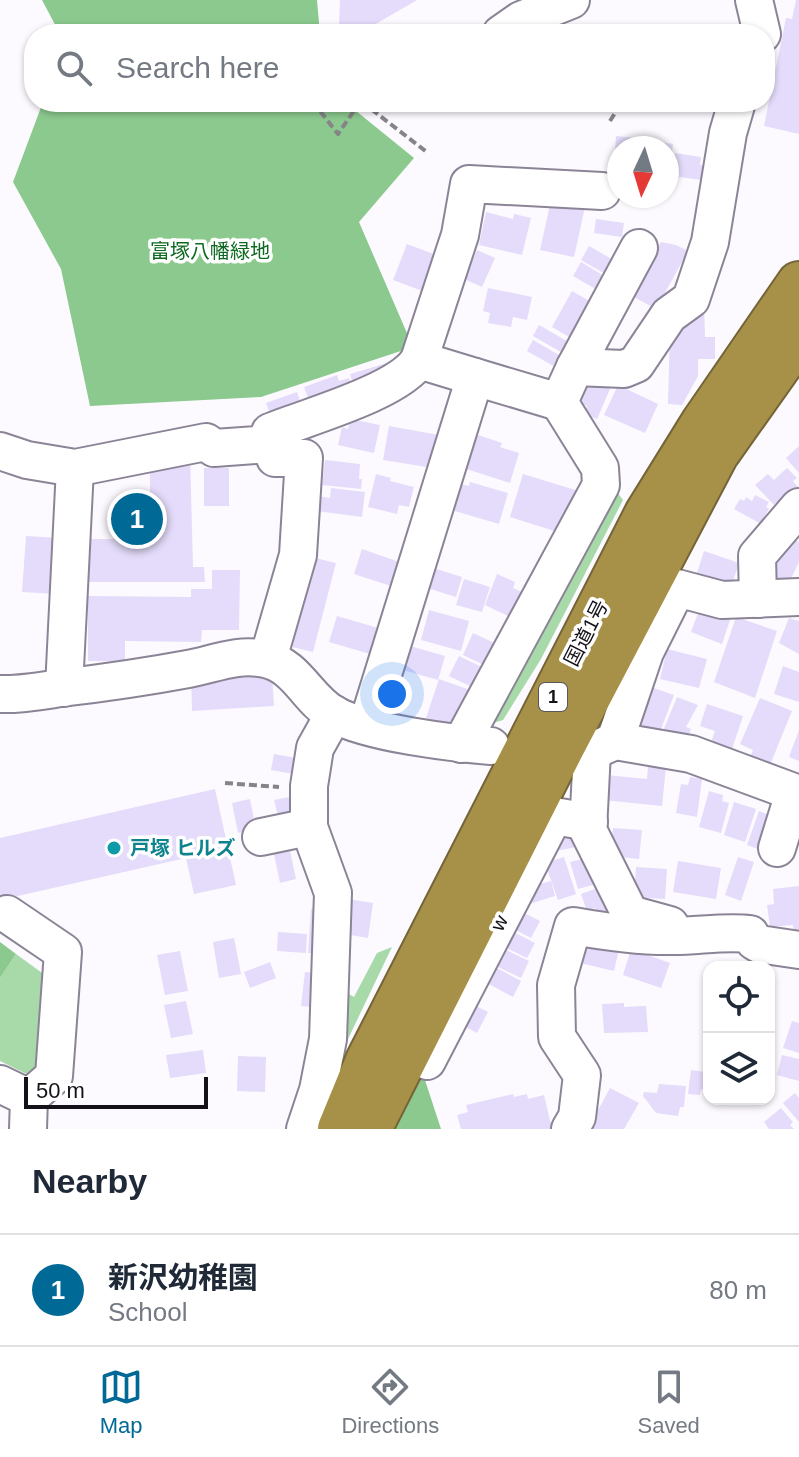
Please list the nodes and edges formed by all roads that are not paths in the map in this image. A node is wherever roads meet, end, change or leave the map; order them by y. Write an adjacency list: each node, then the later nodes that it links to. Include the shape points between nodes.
1 (571, 0): 3 (street)
2 (754, 0): 4 (street)
3 (515, 24)
4 (760, 24)
5 (734, 112): 11 (street, via 710,242 691,299 669,315 636,364 624,369)
6 (602, 191): 10 (street, via 469,184 460,235)
7 (639, 248): 11 (street)
8 (799, 284): 37 (highway, 国道1号 / 1, via 647,514 375,1047)
9 (799, 337): 38 (highway, 国道1号 / 1, via 716,454)
10 (419, 360): 12 (street); 14 (street, via 412,371 385,387 270,432)
11 (575, 367): 13 (street)
12 (475, 377): 13 (street); 23 (street)
13 (559, 402): 23 (street, via 600,468 601,485 476,745)
14 (270, 444): 16 (street, via 214,448 206,442); 20 (street, via 275,458 304,458 298,555)
15 (0, 451): 16 (street)
16 (75, 468): 21 (street)
17 (799, 507): 19 (street, via 757,556)
18 (799, 597): 19 (street)
19 (758, 599): 24 (street, via 722,600 677,588)
20 (268, 659): 21 (street, via 239,655); 23 (street, via 289,668 312,696)
21 (64, 688): 22 (street)
22 (0, 694)
23 (350, 720): 27 (street, via 315,748)
24 (596, 749): 25 (street, via 691,754); 26 (street)
25 (797, 794): 29 (street)
26 (589, 822): 32 (street, via 588,830 630,914); 34 (street, w, via 554,816)
27 (309, 827): 28 (street); 36 (street, via 333,893 328,1039)
28 (261, 837)
29 (777, 848)
30 (7, 914): 35 (street, via 63,952 54,1076)
31 (737, 922): 32 (street)
32 (697, 933): 33 (street, via 750,934 759,944); 39 (street, via 666,936 573,926 556,985 557,1037 582,1075 577,1117)
33 (799, 950)
34 (427, 1061)
35 (19, 1104)
36 (305, 1129)
37 (340, 1129)
38 (369, 1129)
39 (570, 1129)

